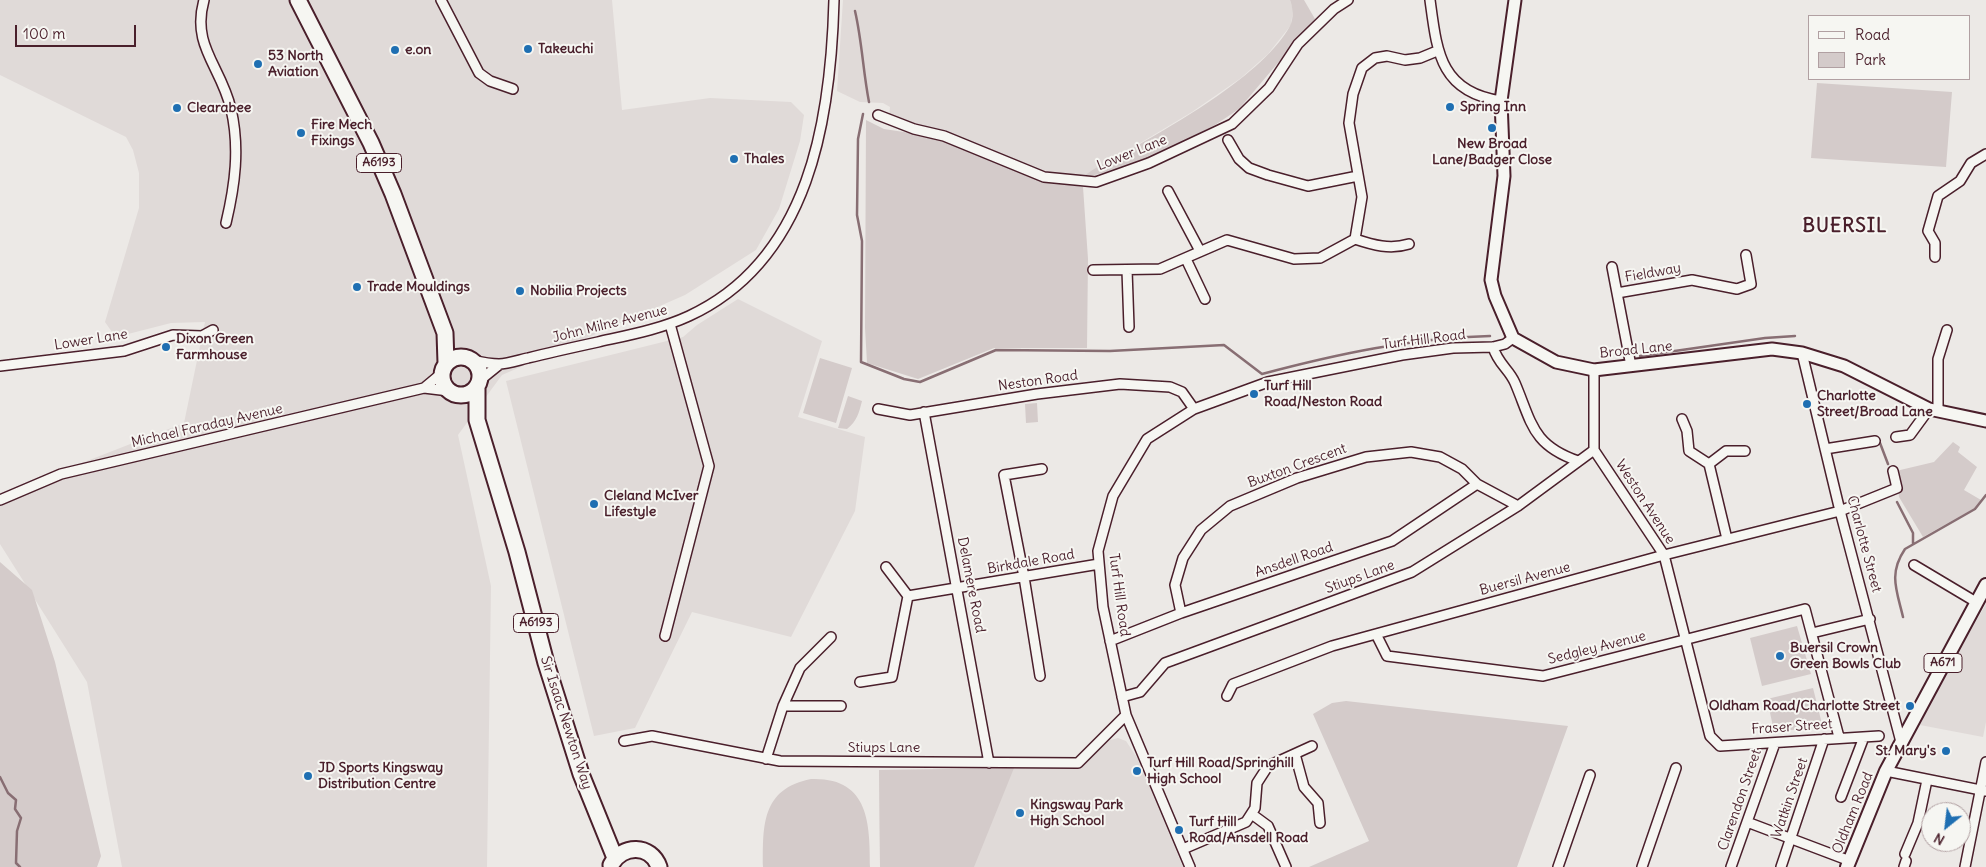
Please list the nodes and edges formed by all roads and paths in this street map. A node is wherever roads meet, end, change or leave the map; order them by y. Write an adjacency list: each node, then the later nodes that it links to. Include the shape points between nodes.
1 (204, 0): 16 (street, via 201,37 222,80 231,110 235,145 235,183)
2 (298, 0): 32 (highway, A6193, via 371,143)
3 (441, 0): 9 (street, via 480,73 490,81)
4 (834, 0): 28 (street, John Milne Avenue, via 831,64 823,119 809,174 791,220 746,278 718,300)
5 (1348, 0): 11 (street, Lower Lane, via 1298,44 1269,88 1232,124 1149,164 1096,182 1044,177)
6 (1430, 0): 8 (street)
7 (1515, 0): 10 (main road)
8 (1437, 51): 10 (street, via 1458,86 1479,98); 14 (street, via 1405,60 1387,56 1375,58 1362,68 1353,94 1349,123)
9 (513, 89)
10 (1501, 101): 33 (main road, via 1504,176 1491,280 1494,296)
11 (882, 114)
12 (1228, 140): 14 (street, via 1239,159 1249,168 1268,175 1308,186)
13 (1986, 154): 21 (street, via 1971,163 1960,181 1938,196 1928,231 1935,243)
14 (1358, 176): 17 (street, via 1362,197)
15 (1168, 190): 19 (street)
16 (226, 223)
17 (1355, 239): 18 (street, via 1377,247); 19 (street, via 1320,258 1294,259 1227,240)
18 (1409, 244)
19 (1200, 251): 22 (street)
20 (1746, 255): 26 (street, Fieldway, via 1751,284 1738,289 1692,280)
21 (1935, 256)
22 (1186, 259): 25 (street, via 1160,269); 27 (street)
23 (1612, 267): 26 (street, Fieldway)
24 (1093, 270): 25 (street)
25 (1127, 270): 29 (street)
26 (1617, 293): 39 (street, Fieldway)
27 (1205, 299)
28 (670, 324): 37 (street, John Milne Avenue); 79 (street, via 709,466)
29 (1129, 327)
30 (213, 330): 38 (street, Lower Lane, via 202,336 173,335 124,351)
31 (1947, 330): 47 (street, via 1938,359)
32 (445, 333): 36 (highway); 40 (highway)
33 (1513, 338): 34 (street, Turf Hill Road); 41 (main road, Broad Lane, via 1556,362)
34 (1493, 347): 46 (street, Turf Hill Road, via 1453,348 1402,355 1288,378 1251,387); 57 (street, via 1496,360 1514,382 1524,412 1540,439 1563,456)
35 (1802, 353): 39 (main road, Broad Lane, via 1772,349); 47 (main road, Broad Lane, via 1844,366); 54 (street, Charlotte Street)
36 (468, 359): 37 (street, John Milne Avenue); 40 (highway, via 458,357); 42 (highway, A6193, via 479,370)
37 (500, 364): 42 (street, John Milne Avenue)
38 (0, 366)
39 (1631, 366): 41 (main road, Broad Lane)
40 (444, 368): 43 (street); 44 (highway, A6193, via 443,383)
41 (1594, 370): 55 (street)
42 (478, 384): 44 (highway, via 468,393); 50 (highway, Sir Isaac Newton Way / A6193)
43 (424, 388): 44 (street); 62 (street, Michael Faraday Avenue, via 61,474)
44 (453, 393): 50 (highway, Sir Isaac Newton Way / A6193)
45 (878, 409): 48 (street, Neston Road, via 910,416)
46 (1194, 409): 48 (street, Neston Road, via 1182,392 1170,387 1120,384); 67 (street, Turf Hill Road, via 1146,439 1113,496 1098,551)
47 (1933, 409): 51 (main road, Broad Lane); 52 (street, via 1910,435)
48 (924, 412): 72 (street, Delamere Road)
49 (1682, 419): 58 (street, via 1689,451)
50 (477, 420): 112 (highway, Sir Isaac Newton Way / A6193, via 546,663)
51 (1986, 421)
52 (1896, 437)
53 (1876, 441): 54 (street)
54 (1826, 449): 64 (street, Charlotte Street)
55 (1594, 450): 57 (street, Stiups Lane); 66 (street, Weston Avenue)
56 (1745, 451): 58 (street, via 1726,450)
57 (1578, 461): 63 (street, Stiups Lane)
58 (1709, 464): 65 (street)
59 (1042, 469): 70 (street, via 1004,475)
60 (1893, 471): 64 (street, Buersil Avenue, via 1897,488)
61 (1477, 484): 63 (street, Buxton Crescent); 75 (street, Ansdell Road, via 1392,540); 75 (street, Buxton Crescent, via 1462,469 1440,457 1411,452 1357,460 1297,478 1230,506 1201,530 1183,558 1175,585)
62 (0, 500)
63 (1518, 506): 86 (street, Stiups Lane, via 1412,572 1166,664 1140,692)
64 (1840, 511): 65 (street, Buersil Avenue); 76 (street, Charlotte Street)
65 (1727, 539): 66 (street, Buersil Avenue)
66 (1664, 555): 78 (street, Buersil Avenue); 82 (street, Weston Avenue)
67 (1099, 564): 70 (street, Birkdale Road); 81 (street, Turf Hill Road)
68 (1914, 564): 74 (street)
69 (886, 567): 73 (street)
70 (1024, 577): 72 (street, Birkdale Road); 83 (street)
71 (1986, 585): 74 (main road, Oldham Road / A671)
72 (958, 588): 73 (street, Birkdale Road); 102 (street, Delamere Road)
73 (908, 596): 84 (street, via 892,677)
74 (1976, 602): 96 (main road, Oldham Road / A671)
75 (1182, 613): 81 (street, Ansdell Road)
76 (1870, 619): 77 (street); 96 (street, Charlotte Street)
77 (1812, 633): 82 (street, Sedgley Avenue, via 1805,609); 93 (street)
78 (1376, 634): 82 (street, Sedgley Avenue, via 1387,656 1543,676); 85 (street, Buersil Avenue, via 1332,646 1233,684)
79 (665, 636)
80 (831, 636): 87 (street, via 800,668)
81 (1110, 640): 86 (street, Turf Hill Road)
82 (1685, 640): 90 (street, Weston Avenue)
83 (1040, 676)
84 (860, 682)
85 (1227, 696)
86 (1122, 697): 89 (street, Turf Hill Road)
87 (783, 706): 88 (street); 100 (street)
88 (841, 706)
89 (1126, 715): 102 (street, Stiups Lane, via 1078,763); 115 (street, Turf Hill Road)
90 (1710, 736): 97 (street, Fraser Street, via 1720,746)
91 (1879, 736): 92 (street, Fraser Street)
92 (1864, 737): 93 (street, Fraser Street); 108 (street)
93 (1839, 738): 94 (street, Fraser Street)
94 (1824, 739): 97 (street, Fraser Street); 113 (street, Watkin Street)
95 (624, 741): 100 (street, Stiups Lane, via 652,736)
96 (1901, 742): 104 (main road, Oldham Road / A671)
97 (1775, 743): 110 (street, Clarendon Street)
98 (1312, 746): 99 (street)
99 (1295, 754): 109 (street, via 1268,766 1257,783); 111 (street, via 1304,787 1318,803)
100 (766, 758): 102 (street, Stiups Lane, via 780,762)
101 (1986, 762): 107 (street)
102 (989, 763)
103 (1676, 768): 125 (street)
104 (1886, 771): 106 (street); 120 (main road, Oldham Road / A671)
105 (1590, 775): 124 (street)
106 (1927, 780): 107 (street); 118 (street, via 1918,823)
107 (1983, 790): 128 (street)
108 (1841, 797)
109 (1253, 814): 115 (street, via 1246,822); 116 (street, via 1268,826)
110 (1747, 822): 113 (street); 126 (street, Clarendon Street)
111 (1320, 823)
112 (601, 824): 114 (highway, Sir Isaac Newton Way / A6193); 119 (highway, Sir Isaac Newton Way / A6193)
113 (1790, 839): 120 (street); 127 (street, Watkin Street)
114 (628, 849): 119 (highway, A6193); 121 (highway, A6193, via 645,850)
115 (1183, 849): 122 (street, Turf Hill Road)
116 (1280, 853): 117 (street); 123 (street)
117 (1270, 858)
118 (1905, 861)
119 (613, 863)
120 (1848, 864)
121 (659, 867)
122 (1190, 867)
123 (1286, 867)
124 (1558, 867)
125 (1642, 867)
126 (1731, 867)
127 (1781, 867)
128 (1965, 867)

